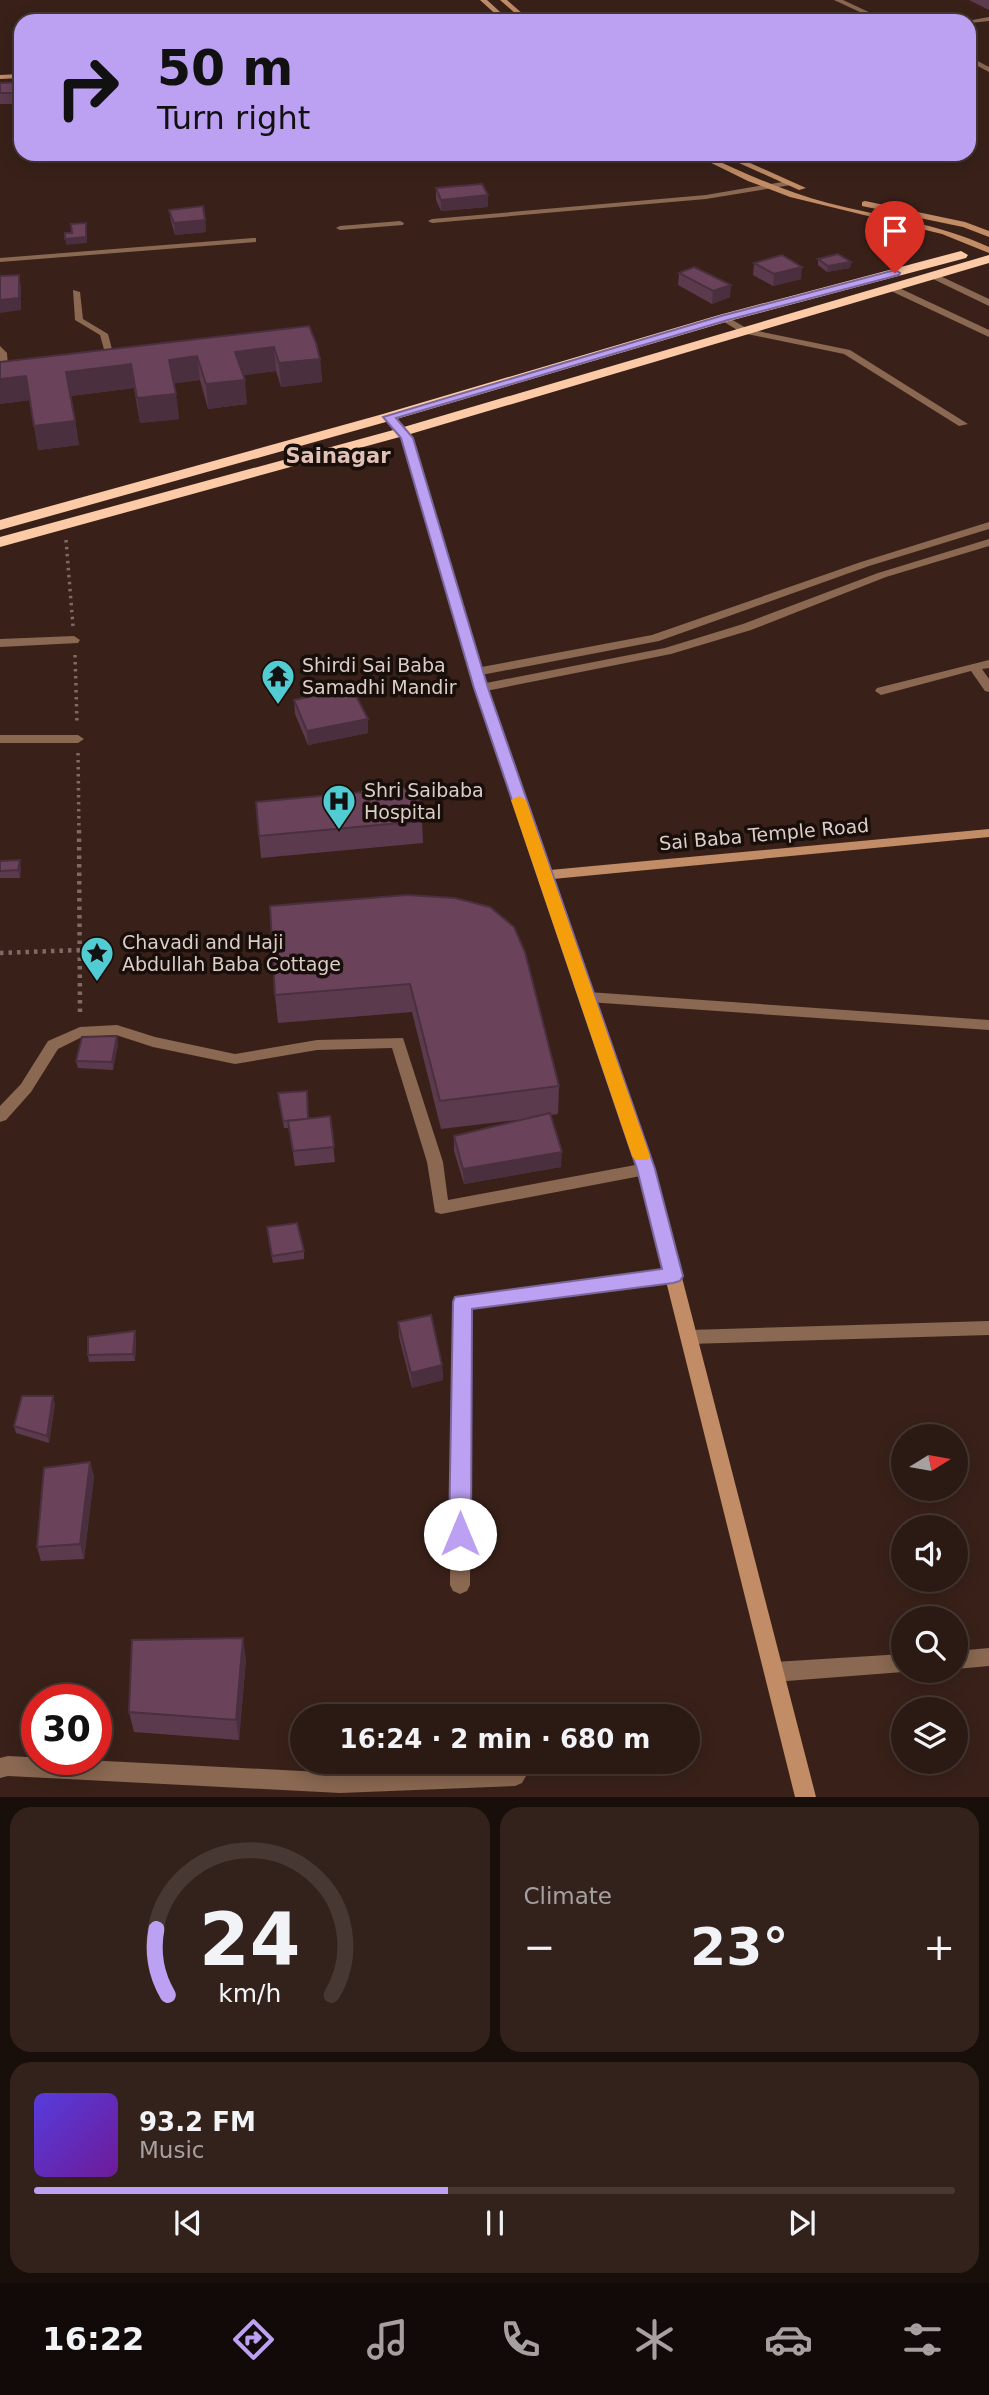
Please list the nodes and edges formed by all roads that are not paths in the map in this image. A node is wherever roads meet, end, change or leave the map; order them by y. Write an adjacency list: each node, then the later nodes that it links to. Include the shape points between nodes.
1 (483, 0): 4 (street)
2 (503, 0): 5 (street)
3 (837, 0): 6 (street)
4 (499, 14)
5 (520, 14)
6 (869, 14)
7 (712, 161): 10 (street)
8 (739, 161): 9 (street)
9 (788, 183): 10 (lane); 15 (street, via 817,194 965,225)
10 (772, 188): 11 (lane); 15 (street, via 953,234)
11 (432, 221)
12 (400, 223): 13 (lane)
13 (340, 229)
14 (253, 240): 16 (lane)
15 (987, 252): 17 (highway); 21 (highway)
16 (0, 260)
17 (936, 277): 18 (highway); 20 (street)
18 (894, 289): 22 (highway); 23 (street)
19 (76, 292): 26 (lane, via 79,320 104,334)
20 (989, 303)
21 (724, 318): 22 (street); 30 (highway)
22 (745, 331): 31 (street, via 847,352); 32 (highway)
23 (989, 334)
24 (0, 349): 29 (lane)
25 (120, 351): 26 (lane)
26 (109, 353): 27 (lane)
27 (97, 354)
28 (16, 365): 29 (lane)
29 (2, 367)
30 (388, 417): 32 (street); 33 (highway)
31 (963, 424)
32 (402, 432): 35 (highway); 41 (street)
33 (0, 525)
34 (989, 525): 41 (street, via 655,638)
35 (0, 542)
36 (989, 542): 42 (street, via 667,652)
37 (74, 640): 38 (street)
38 (0, 643)
39 (989, 664): 40 (street)
40 (974, 667): 43 (street); 44 (street)
41 (476, 672): 42 (street)
42 (481, 688): 48 (street)
43 (989, 688)
44 (881, 691)
45 (0, 739): 46 (street)
46 (78, 739)
47 (989, 833): 48 (street, Sai Baba Temple Road)
48 (544, 875): 49 (street)
49 (588, 997): 50 (street); 52 (street)
50 (989, 1025)
51 (0, 1116): 52 (street, via 26,1088 53,1045 80,1032 117,1030 235,1059 317,1045 398,1042 435,1162 441,1208)
52 (646, 1169): 53 (street)
53 (673, 1276): 55 (street); 56 (street, via 462,1302)
54 (989, 1328): 55 (street)
55 (688, 1337): 60 (street)
56 (460, 1586)
57 (989, 1657): 58 (street)
58 (968, 1659)
59 (891, 1664): 60 (street)
60 (774, 1672): 63 (street)
61 (0, 1769): 62 (street, via 340,1783)
62 (515, 1776)
63 (806, 1797)

